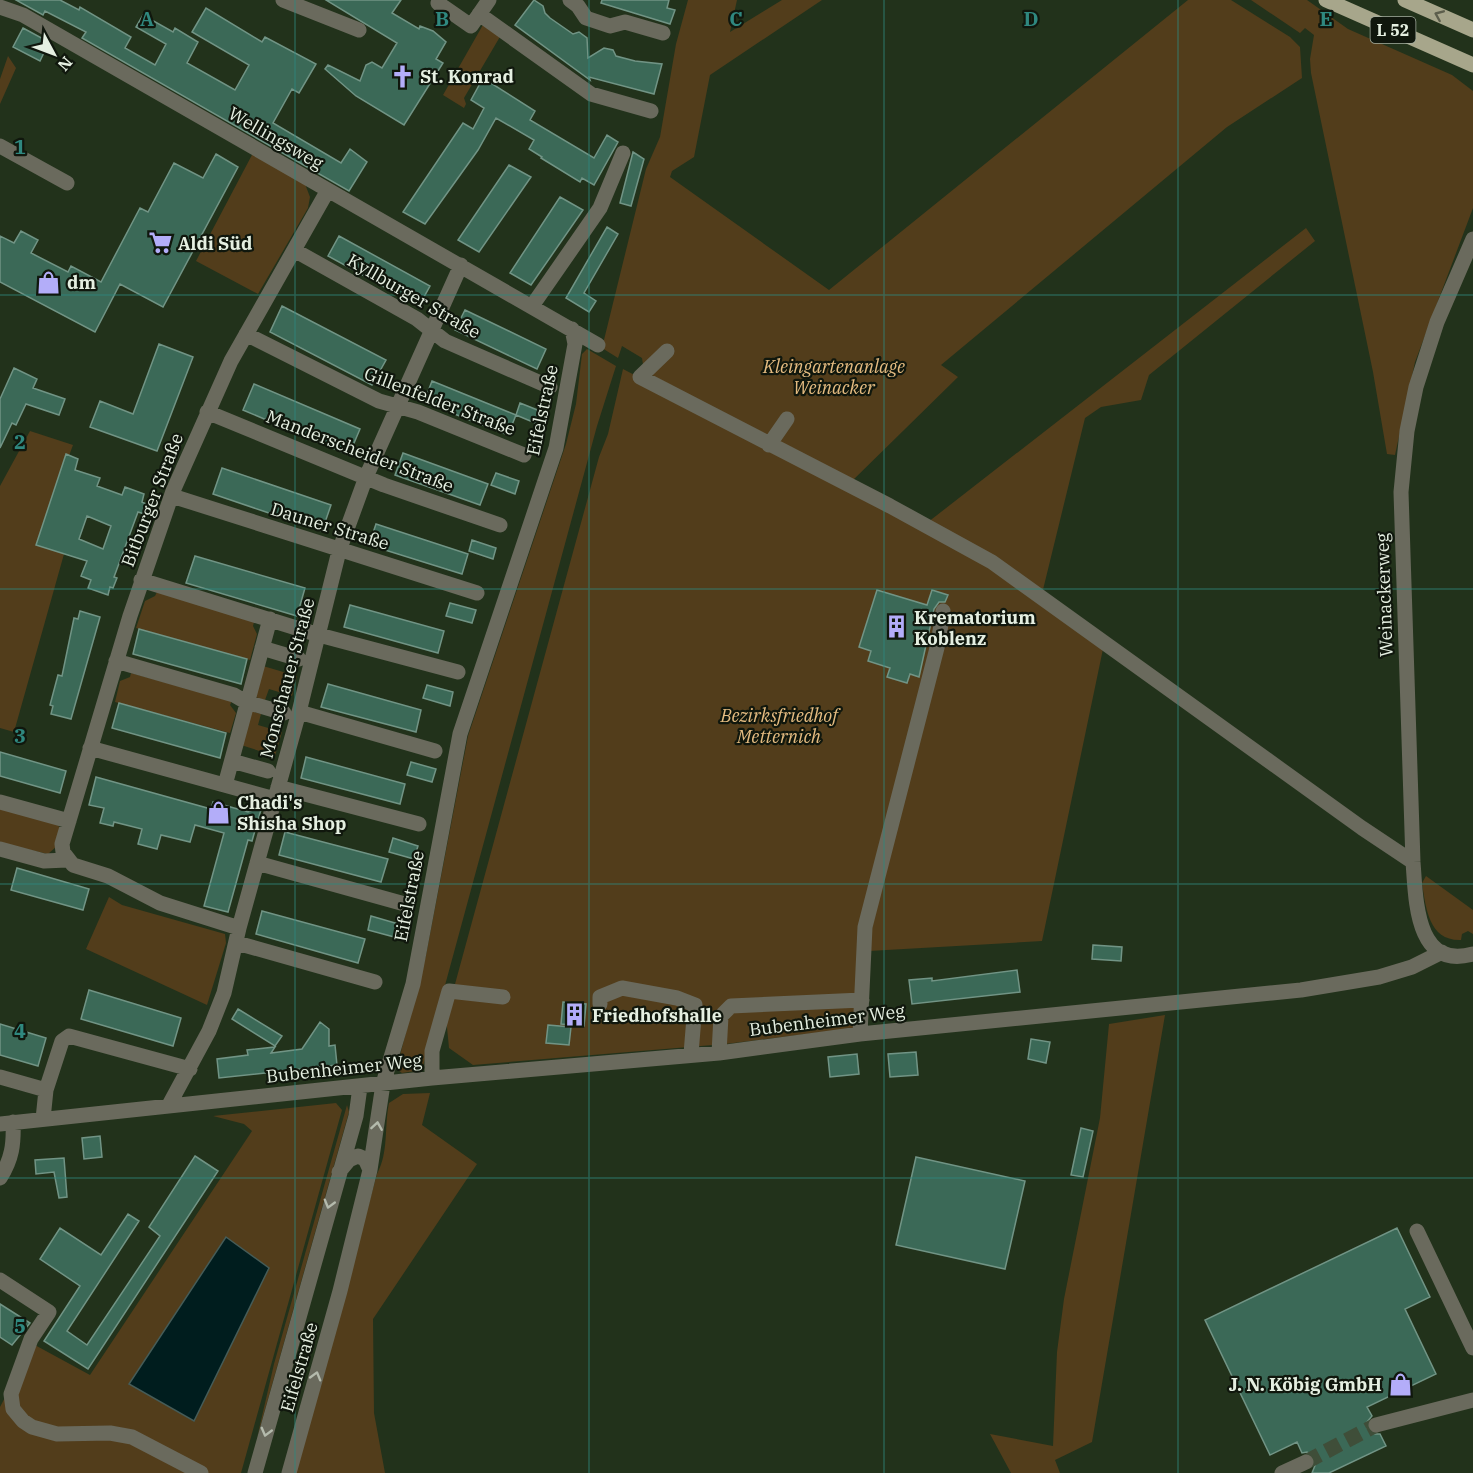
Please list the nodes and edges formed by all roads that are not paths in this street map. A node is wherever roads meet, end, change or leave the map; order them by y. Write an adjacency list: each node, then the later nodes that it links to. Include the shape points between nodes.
1 (283, 0): 7 (street)
2 (440, 0): 9 (street, via 438,3 471,26)
3 (489, 0): 9 (street)
4 (570, 0): 12 (street, via 586,18 610,26 625,22)
5 (1405, 0): 11 (main road, L 52, one-way to 5)
6 (1328, 1): 13 (main road, L 52)
7 (316, 6): 10 (street)
8 (0, 7): 20 (street, Wellingsweg, via 23,15)
9 (479, 14): 16 (street, via 591,94)
10 (359, 30)
11 (1473, 30)
12 (663, 33)
13 (1457, 58): 14 (main road, L 52); 15 (main road)
14 (1473, 64)
15 (1473, 76)
16 (651, 111)
17 (0, 146): 19 (street)
18 (623, 153): 24 (street, via 600,208)
19 (67, 183)
20 (328, 190): 22 (street, Bitburger Straße); 23 (street, Wellingsweg)
21 (1473, 239): 62 (street, Weinackerweg, via 1437,322 1416,387 1401,492)
22 (294, 250): 26 (street, Kyllburger Straße); 27 (street, Bitburger Straße)
23 (461, 265): 24 (street, Wellingsweg); 26 (street, Monschauer Straße)
24 (532, 306): 25 (street, Wellingsweg)
25 (572, 329): 28 (street, Wellingsweg); 78 (street, Eifelstraße, via 575,344 561,430 460,734 412,984)
26 (431, 330): 30 (street, Kyllburger Straße, via 446,341); 31 (street, Monschauer Straße)
27 (246, 334): 31 (street, Gillenfelder Straße, via 379,401); 32 (street, Bitburger Straße)
28 (598, 345)
29 (667, 351): 34 (street, via 640,377)
30 (550, 387)
31 (398, 406): 35 (street, Gillenfelder Straße); 36 (street, Monschauer Straße)
32 (207, 412): 36 (street, Manderscheider Straße); 37 (street, Bitburger Straße)
33 (787, 419): 34 (street)
34 (769, 445): 62 (street, via 992,562)
35 (524, 455)
36 (366, 477): 38 (street, Manderscheider Straße); 39 (street, Monschauer Straße)
37 (171, 496): 39 (street, Dauner Straße); 40 (street, Bitburger Straße)
38 (500, 525)
39 (339, 551): 41 (street, Dauner Straße); 44 (street, Monschauer Straße)
40 (141, 580): 43 (street); 47 (street, Bitburger Straße)
41 (477, 593)
42 (943, 611): 70 (street, via 938,644 865,927)
43 (270, 619): 44 (street); 45 (street)
44 (319, 635): 48 (street); 50 (street, Monschauer Straße)
45 (262, 648): 46 (street); 49 (street)
46 (288, 655)
47 (116, 662): 49 (street, via 234,695); 51 (street, Bitburger Straße)
48 (458, 672)
49 (246, 702): 50 (street); 53 (street)
50 (281, 711): 52 (street); 56 (street, Monschauer Straße)
51 (90, 748): 55 (street); 58 (street, Bitburger Straße)
52 (435, 751)
53 (232, 761): 54 (street); 55 (street)
54 (258, 769)
55 (225, 785): 56 (street)
56 (277, 793): 59 (street); 63 (street, Monschauer Straße)
57 (0, 802): 58 (street)
58 (69, 821): 61 (street, Bitburger Straße, via 62,844)
59 (419, 824)
60 (0, 849): 61 (street, via 44,861)
61 (67, 860): 65 (street)
62 (1413, 862): 66 (street, Weinackerweg, via 1421,928 1429,942)
63 (257, 863): 64 (street); 65 (street, Monschauer Straße)
64 (401, 903)
65 (238, 936): 68 (street); 75 (street, Monschauer Straße, via 221,1002)
66 (1442, 952): 67 (street, Bubenheimer Weg, via 1457,956); 72 (street, Bubenheimer Weg, via 1400,972 1343,984)
67 (1473, 954)
68 (375, 982)
69 (503, 997): 77 (street, via 449,991 432,1051)
70 (862, 1000): 72 (street); 73 (street, via 731,1006 721,1016)
71 (600, 1005): 74 (street, via 600,997 622,988 695,1005)
72 (860, 1034): 73 (street, Bubenheimer Weg)
73 (719, 1053): 74 (street, Bubenheimer Weg)
74 (691, 1054): 77 (street, Bubenheimer Weg)
75 (190, 1069): 80 (street, via 69,1036 62,1041); 81 (street, Monschauer Straße)
76 (0, 1077): 80 (street)
77 (432, 1078): 78 (street, Bubenheimer Weg)
78 (383, 1084): 79 (street, Bubenheimer Weg); 84 (street, Eifelstraße, one-way to 78)
79 (360, 1087): 81 (street, Bubenheimer Weg); 85 (street, Eifelstraße, via 359,1104)
80 (46, 1090): 82 (street)
81 (169, 1105): 82 (street, Bubenheimer Weg)
82 (43, 1119): 83 (street, Bubenheimer Weg)
83 (7, 1123): 86 (street, via 14,1147)
84 (370, 1170): 85 (street, via 366,1159 358,1156); 95 (street, Eifelstraße, one-way to 84)
85 (338, 1172): 94 (street, Eifelstraße, one-way to 94)
86 (0, 1178)
87 (1417, 1231): 89 (street)
88 (0, 1280): 93 (street, via 49,1312 31,1339 11,1394 13,1409 23,1421 57,1434 110,1433 132,1437)
89 (1473, 1348)
90 (1473, 1400): 91 (street)
91 (1376, 1425)
92 (1306, 1462): 96 (street)
93 (201, 1473)
94 (255, 1473)
95 (289, 1473)
96 (1282, 1473)

